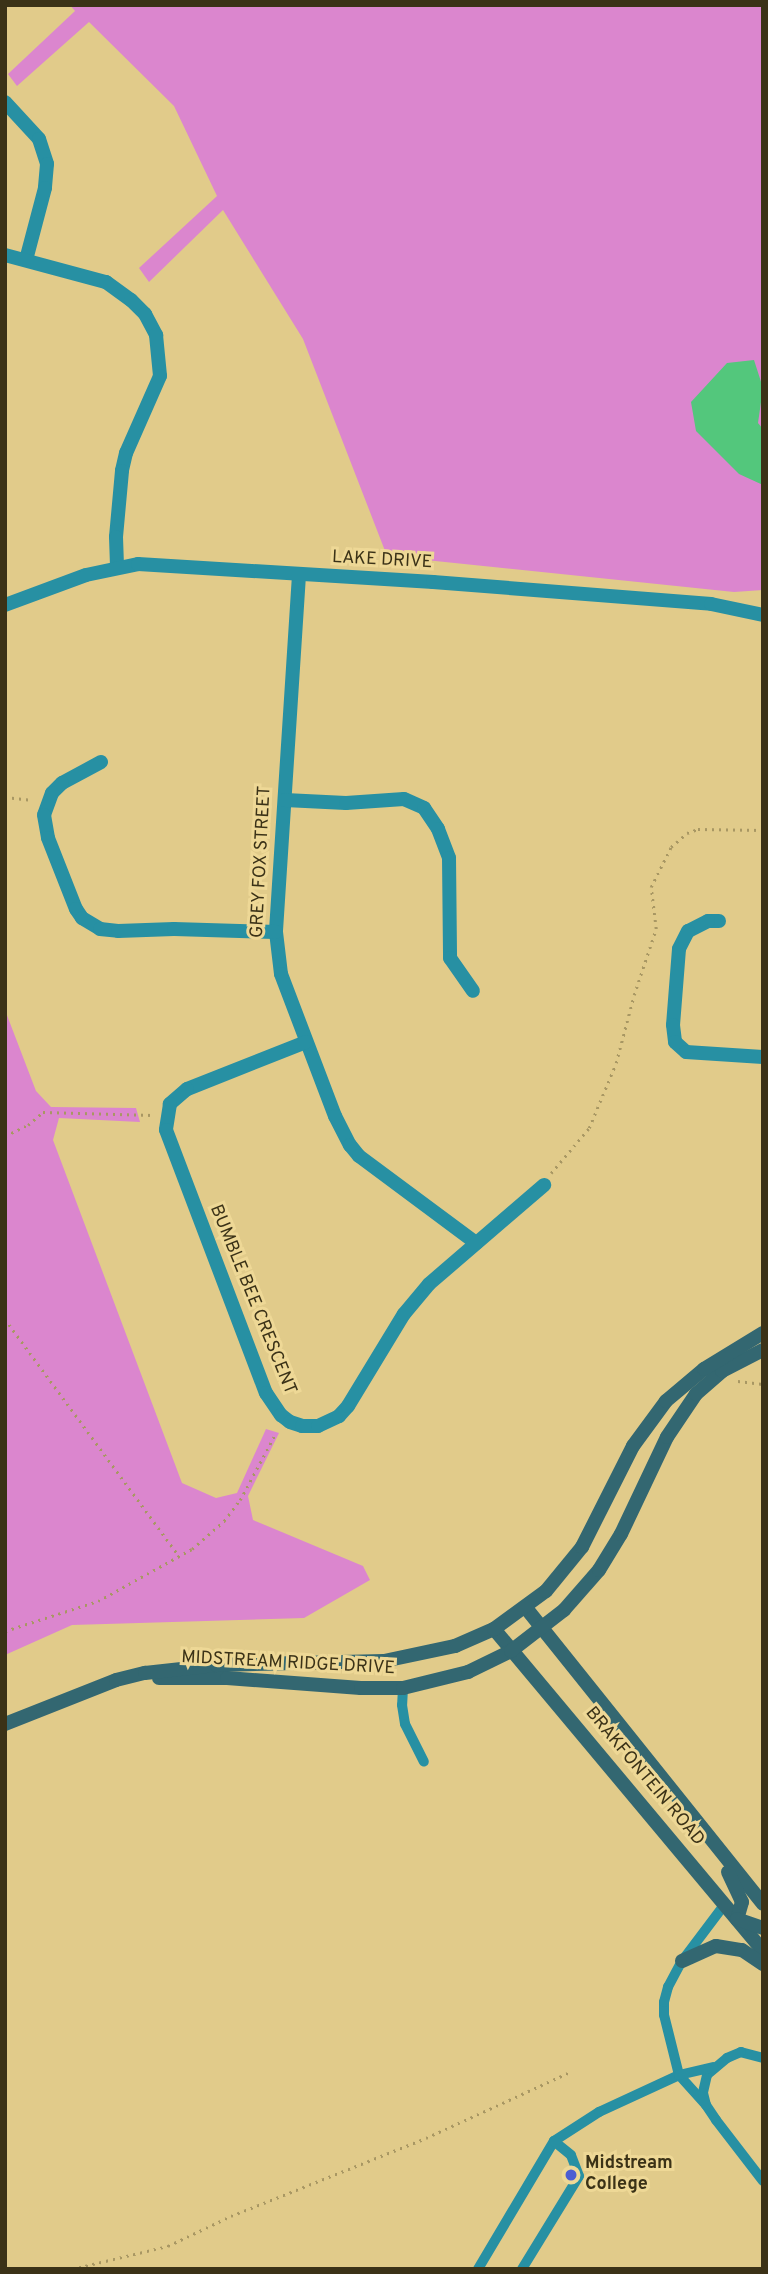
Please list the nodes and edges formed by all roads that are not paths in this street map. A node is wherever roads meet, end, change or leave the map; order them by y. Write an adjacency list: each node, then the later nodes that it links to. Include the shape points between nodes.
1 (5, 102): 3 (street, via 39,139 47,164)
2 (5, 254): 3 (street)
3 (26, 260): 4 (street, via 113,286 145,314 156,335 160,376 125,453)
4 (117, 567): 5 (street, LAKE DRIVE, via 163,565); 6 (street, LAKE DRIVE)
5 (299, 575): 7 (street, LAKE DRIVE, via 711,604); 9 (street, GREY FOX STREET)
6 (5, 605)
7 (763, 615)
8 (101, 762): 11 (street, via 62,783 47,802 44,815 48,838 76,909 91,925 118,931)
9 (285, 800): 11 (street, GREY FOX STREET); 12 (street, via 346,803 404,799 424,808 438,828 449,858 450,958)
10 (719, 920): 14 (street, via 696,925 679,949 675,1042 685,1052)
11 (276, 932): 13 (street, GREY FOX STREET, via 281,974)
12 (473, 991)
13 (306, 1042): 16 (street, GREY FOX STREET, via 343,1134 359,1156); 16 (street, BUMBLE BEE CRESCENT, via 187,1089 170,1104 166,1115 172,1154 266,1393 285,1418 302,1426 318,1426 339,1416 414,1300)
14 (763, 1056)
15 (544, 1185): 16 (street, BUMBLE BEE CRESCENT)
16 (476, 1243)
17 (763, 1334): 19 (street, MIDSTREAM RIDGE DRIVE, via 704,1369 666,1401 634,1446 582,1547)
18 (763, 1350): 20 (street, MIDSTREAM RIDGE DRIVE, via 722,1371 696,1394 667,1437 599,1570)
19 (526, 1608): 20 (street, BRAKFONTEIN ROAD); 21 (street, MIDSTREAM RIDGE DRIVE)
20 (544, 1627): 22 (street, MIDSTREAM RIDGE DRIVE); 27 (street, BRAKFONTEIN ROAD)
21 (494, 1629): 22 (street, BRAKFONTEIN ROAD); 23 (street, MIDSTREAM RIDGE DRIVE, via 455,1646 384,1661 216,1665 145,1672)
22 (512, 1651): 24 (street, MIDSTREAM RIDGE DRIVE, via 468,1672); 28 (street, BRAKFONTEIN ROAD)
23 (116, 1680): 24 (street, MIDSTREAM RIDGE DRIVE, via 227,1678); 25 (street, MIDSTREAM RIDGE DRIVE)
24 (403, 1688): 26 (lane, via 405,1724)
25 (5, 1724)
26 (424, 1762)
27 (715, 1844): 29 (street, BRAKFONTEIN ROAD); 30 (street, via 742,1902)
28 (724, 1904): 30 (street, BRAKFONTEIN ROAD); 33 (lane)
29 (763, 1905)
30 (737, 1919): 31 (street); 32 (street, BRAKFONTEIN ROAD)
31 (763, 1928)
32 (763, 1951)
33 (682, 1961): 34 (street, via 716,1946 742,1950); 37 (lane, via 664,2002)
34 (763, 1964)
35 (763, 2058): 36 (lane, via 741,2052)
36 (713, 2067): 37 (lane); 38 (lane, via 704,2080)
37 (679, 2075): 38 (lane); 39 (lane, via 599,2112)
38 (706, 2105): 40 (lane)
39 (554, 2141): 41 (lane); 42 (lane, via 571,2155 579,2176)
40 (763, 2181)
41 (478, 2269)
42 (522, 2269)

